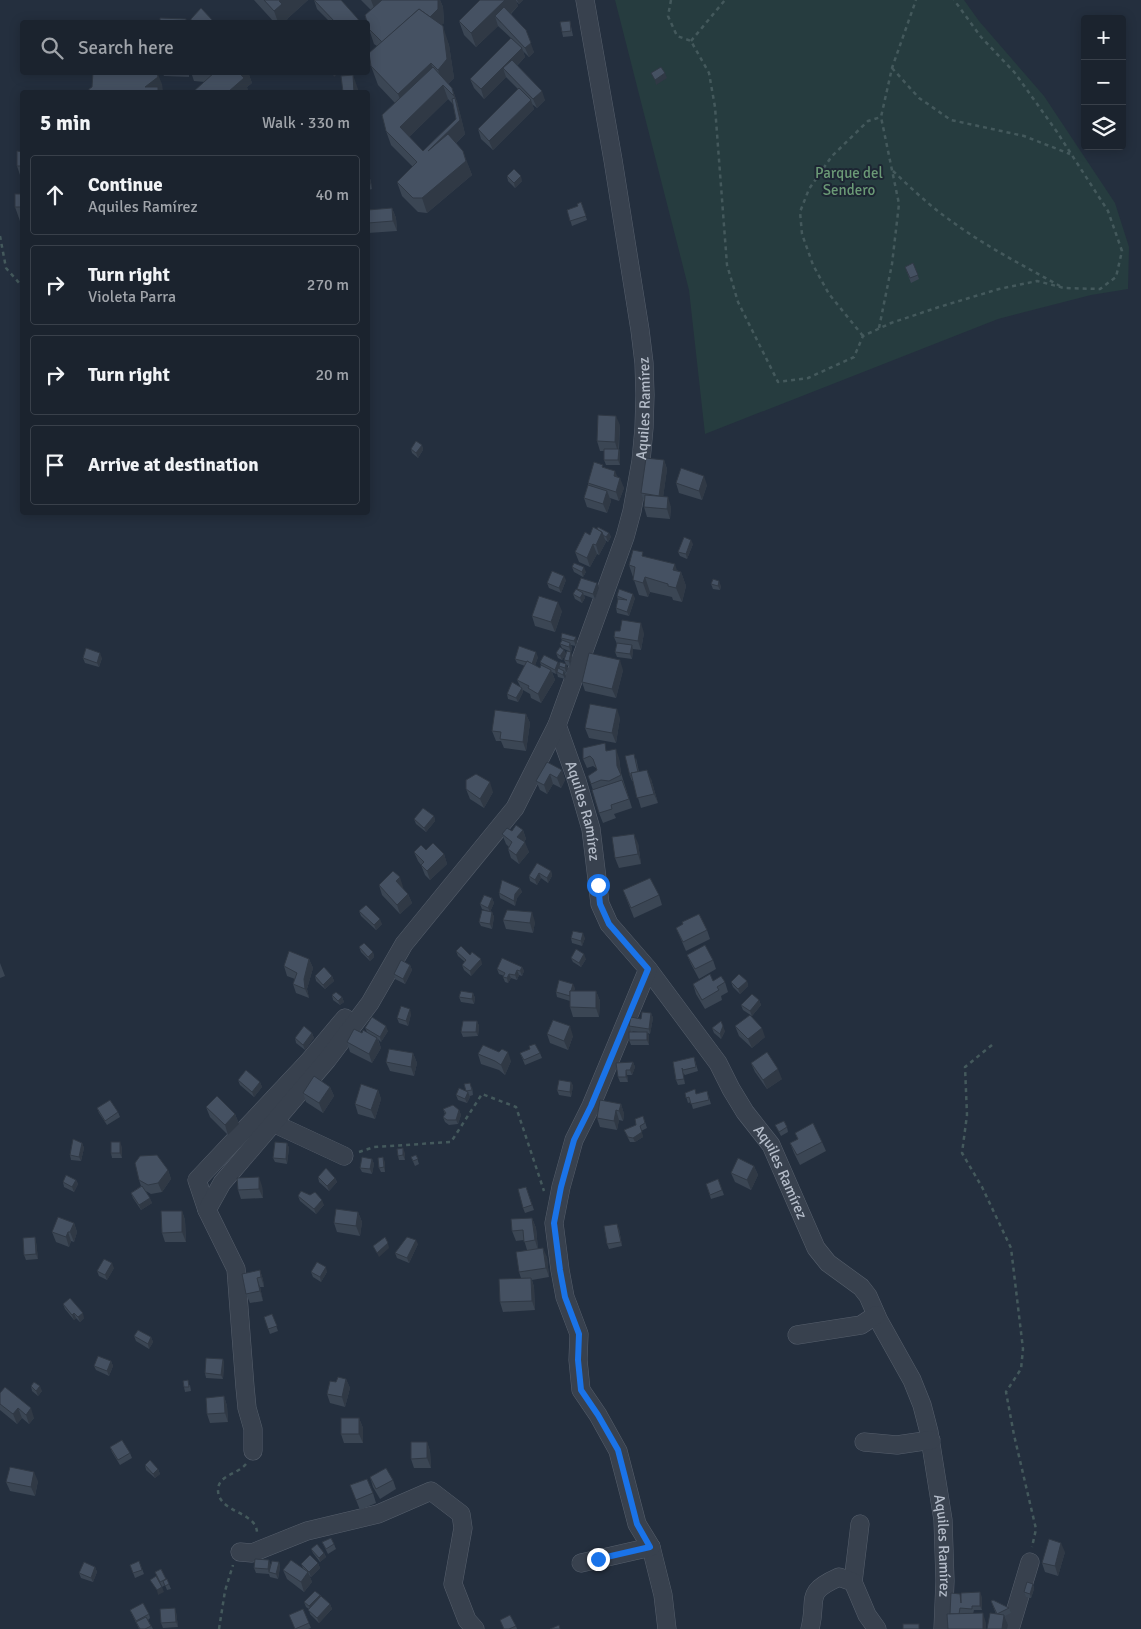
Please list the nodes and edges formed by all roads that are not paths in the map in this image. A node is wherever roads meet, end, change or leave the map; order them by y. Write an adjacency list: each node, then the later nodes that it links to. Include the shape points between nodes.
1 (585, 0): 2 (street, Aquiles Ramírez, via 640,330 644,428 637,486 625,536)
2 (557, 725): 3 (street, via 515,808); 4 (street, Aquiles Ramírez, via 591,829 604,915 614,932)
3 (397, 956): 5 (street, via 370,1003); 7 (street, via 308,1062 197,1180)
4 (648, 969): 8 (street, Aquiles Ramírez, via 718,1063 744,1112 771,1145 816,1248 828,1263 861,1287); 14 (street, via 574,1140 554,1223 565,1297 579,1334 581,1390 618,1450 637,1524)
5 (273, 1123): 6 (street); 7 (street, via 222,1182)
6 (344, 1156)
7 (207, 1210): 12 (street, via 236,1269)
8 (876, 1315): 9 (street, via 861,1325); 10 (street, Aquiles Ramírez, via 912,1380)
9 (797, 1336)
10 (931, 1440): 11 (street, via 897,1446); 23 (street, Aquiles Ramírez, via 943,1520)
11 (864, 1442)
12 (253, 1451)
13 (860, 1524): 18 (street)
14 (650, 1547): 17 (street); 20 (street, via 663,1595)
15 (240, 1552): 19 (street, via 252,1553 307,1531 378,1514 431,1491 461,1514 463,1528 453,1584 466,1620)
16 (1030, 1562): 24 (street)
17 (581, 1563)
18 (853, 1582): 21 (street, via 839,1577 822,1585 814,1595); 22 (street)
19 (475, 1629)
20 (667, 1629)
21 (810, 1629)
22 (876, 1629)
23 (944, 1629)
24 (1010, 1629)

